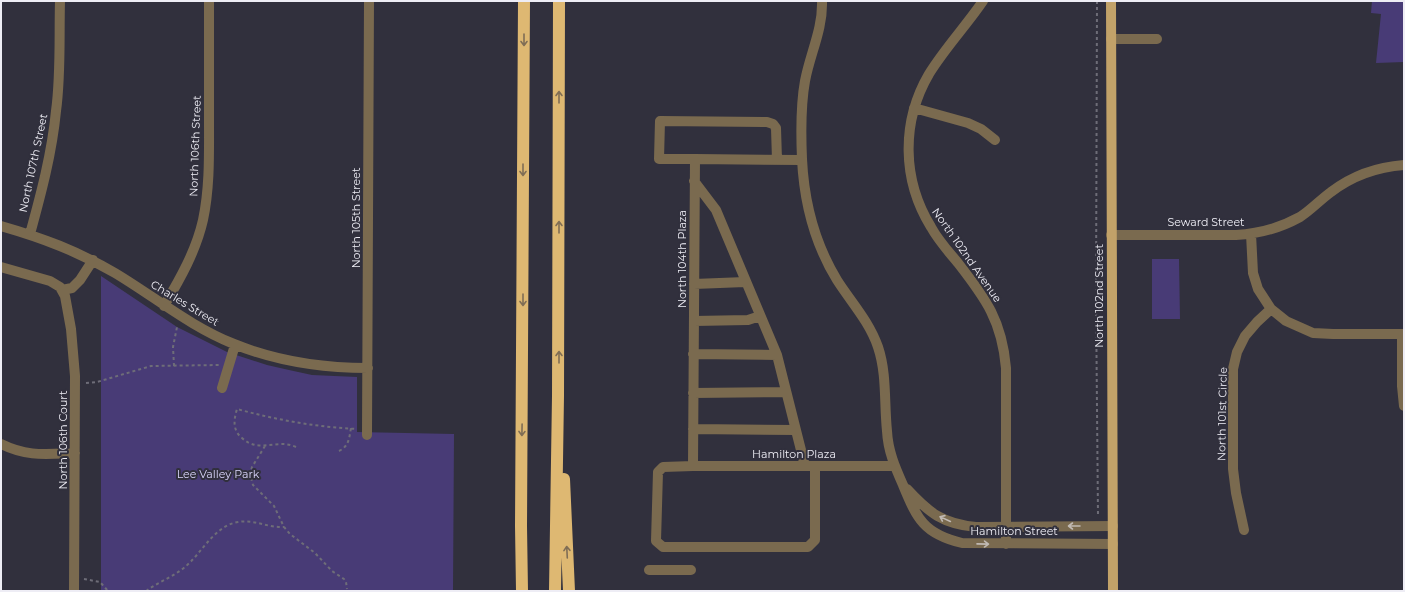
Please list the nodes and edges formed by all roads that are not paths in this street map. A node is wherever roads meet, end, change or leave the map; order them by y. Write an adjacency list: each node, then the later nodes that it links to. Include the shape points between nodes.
1 (60, 1): 19 (street, North 107th Street, via 56,111 49,158)
2 (209, 1): 27 (street, North 106th Street, via 209,147 203,220 183,274)
3 (369, 1): 35 (street, North 105th Street)
4 (524, 1): 51 (highway, one-way to 51)
5 (559, 1): 39 (highway, one-way to 5)
6 (822, 1): 15 (street, via 818,35 804,88)
7 (983, 1): 11 (street, North 102nd Avenue, via 938,60 924,83)
8 (1111, 1): 9 (main road, North 102nd Street)
9 (1111, 39): 10 (street); 21 (main road, North 102nd Street)
10 (1157, 39)
11 (914, 108): 12 (street, via 968,123); 52 (street, North 102nd Avenue, via 908,152 912,184 919,205 930,226 986,301 1003,341 1006,368)
12 (995, 140)
13 (695, 159): 14 (street); 14 (street, via 659,159 660,121 767,122 776,128); 17 (street, North 104th Plaza)
14 (777, 160): 15 (street)
15 (802, 160): 49 (street, via 809,212 819,244 831,270 865,319 878,346 884,370 888,443)
16 (1404, 165): 20 (street, Seward Street, via 1362,174 1339,186 1297,218)
17 (694, 181): 24 (street, via 716,210); 25 (street, North 104th Plaza)
18 (1, 226): 19 (street, Charles Street)
19 (30, 234): 22 (street, Charles Street)
20 (1251, 234): 21 (street, Seward Street); 28 (street, via 1255,281)
21 (1111, 235): 53 (main road, North 102nd Street)
22 (93, 260): 26 (street, via 72,288); 27 (street, Charles Street)
23 (1, 267): 26 (street, via 50,281)
24 (746, 282): 25 (street); 29 (street)
25 (694, 284): 30 (street, North 104th Plaza)
26 (62, 290): 45 (street, North 106th Court, via 69,316 75,383)
27 (164, 306): 32 (street, Charles Street, via 207,332)
28 (1271, 309): 31 (street, via 1286,321 1313,333); 54 (street, North 101st Circle, via 1245,336 1237,352 1233,369 1233,469)
29 (760, 316): 30 (street, via 748,320); 34 (street)
30 (694, 320): 33 (street, North 104th Plaza)
31 (1403, 334): 40 (street, via 1401,370)
32 (235, 345): 35 (street, Charles Street, via 298,362); 36 (street)
33 (694, 354): 34 (street); 38 (street, North 104th Plaza)
34 (777, 354): 37 (street)
35 (368, 368): 43 (street, North 105th Street)
36 (222, 388)
37 (786, 392): 38 (street); 42 (street)
38 (693, 393): 41 (street, North 104th Plaza)
39 (558, 396): 62 (highway); 63 (highway, one-way to 39)
40 (1404, 406)
41 (693, 429): 42 (street); 46 (street, North 104th Plaza)
42 (796, 430): 47 (street)
43 (367, 432)
44 (1, 444): 45 (street, via 25,453)
45 (75, 453): 59 (street, North 106th Court)
46 (693, 466): 47 (street, Hamilton Plaza); 48 (street, Hamilton Plaza, via 662,467 658,472 656,541 663,547 808,547 815,540)
47 (805, 466): 48 (street, Hamilton Plaza)
48 (816, 466): 49 (street, Hamilton Plaza)
49 (894, 466): 50 (street)
50 (903, 485): 52 (street, Hamilton Street, one-way to 50, via 958,525 945,520 932,513); 55 (street, Hamilton Street, one-way to 55, via 919,518 936,533 962,543)
51 (521, 526): 60 (highway); 61 (highway)
52 (1006, 526): 53 (street, Hamilton Street, one-way to 52); 55 (street, North 102nd Avenue)
53 (1113, 526): 56 (main road, North 102nd Street)
54 (1244, 530)
55 (1006, 544): 56 (street, Hamilton Street)
56 (1113, 544): 64 (main road, North 102nd Street)
57 (649, 570): 58 (street)
58 (691, 570)
59 (74, 591)
60 (516, 591)
61 (522, 591)
62 (555, 591)
63 (569, 591)
64 (1113, 591)

